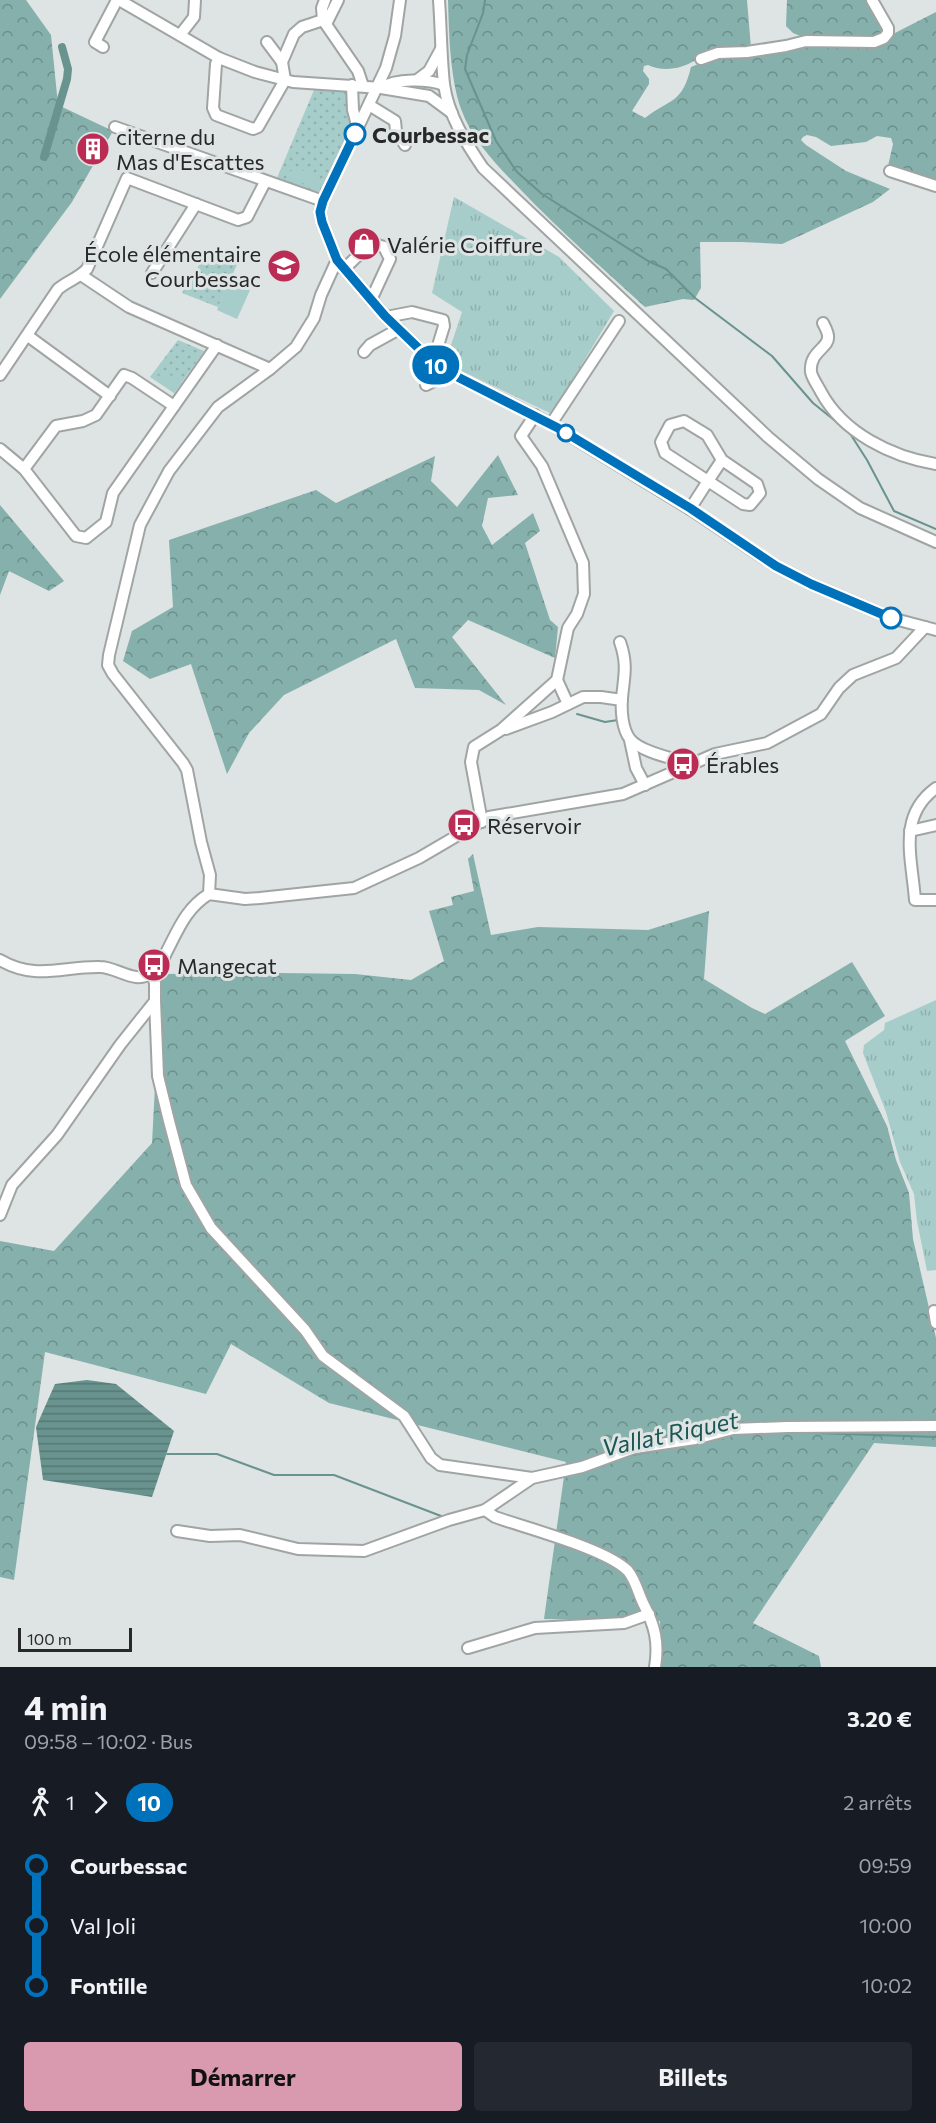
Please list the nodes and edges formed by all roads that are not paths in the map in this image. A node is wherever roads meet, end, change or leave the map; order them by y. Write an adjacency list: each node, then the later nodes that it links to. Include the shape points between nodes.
1 (118, 0): 9 (street); 12 (street, via 95,42)
2 (195, 0): 9 (street, via 194,17)
3 (325, 0): 8 (street)
4 (338, 0): 8 (street)
5 (400, 0): 19 (street, via 395,36)
6 (439, 0): 11 (street)
7 (872, 0): 14 (street, via 888,28 884,38 874,42 806,41 718,53)
8 (325, 22): 15 (street, via 302,27 294,34); 18 (street, via 358,71)
9 (180, 35): 13 (street)
10 (267, 42): 15 (street)
11 (442, 46): 17 (street, via 429,70); 20 (street)
12 (103, 47)
13 (219, 58): 16 (street); 16 (street, via 213,97 216,115 253,129 258,127)
14 (701, 59)
15 (282, 62): 16 (street)
16 (285, 80): 18 (street)
17 (417, 80): 19 (street); 20 (street, via 432,80)
18 (357, 85): 19 (street); 25 (street, via 353,110)
19 (379, 87): 21 (street); 22 (street)
20 (445, 87): 21 (street); 23 (street)
21 (429, 96): 23 (street)
22 (369, 105): 25 (street); 26 (street, via 395,121)
23 (453, 113): 58 (street, via 464,140 483,168 768,437 860,508)
24 (115, 127): 28 (street)
25 (358, 129): 30 (street)
26 (405, 145)
27 (890, 171): 29 (street)
28 (265, 182): 30 (street); 31 (street, via 243,220)
29 (936, 186)
30 (323, 201): 32 (street, via 322,222)
31 (196, 204): 33 (street); 34 (street, via 127,178)
32 (340, 265): 35 (street); 35 (street, via 371,243 384,247 390,259); 44 (street, via 331,269 310,327 296,347)
33 (152, 273)
34 (81, 275): 40 (street, via 58,289); 41 (street, via 129,307)
35 (371, 300): 36 (street)
36 (386, 317): 39 (street); 43 (street, via 412,312 443,320)
37 (619, 321): 51 (street)
38 (823, 323): 54 (street, via 828,342 814,354 811,374 828,405 873,442 911,460)
39 (399, 329): 42 (street); 43 (street)
40 (28, 336): 46 (street); 48 (street)
41 (217, 345): 44 (street); 49 (street)
42 (364, 352)
43 (434, 362): 45 (street)
44 (270, 369): 73 (street, via 218,407 169,471 140,525 109,655 108,665 113,674 187,770 210,875)
45 (449, 373): 47 (street); 50 (street)
46 (0, 375)
47 (426, 385)
48 (110, 396): 49 (street, via 124,375); 55 (street, via 96,415 56,426)
49 (174, 406): 55 (street, via 113,494 106,522 86,538 76,536)
50 (535, 415): 51 (street); 62 (street, via 521,436 543,466 583,563 584,594 568,628)
51 (551, 424): 57 (street)
52 (0, 449): 55 (street)
53 (722, 460): 56 (street); 56 (street, via 757,484 760,493 750,505 743,504); 56 (street, via 707,435 684,422 670,425 661,441 664,453)
54 (936, 464)
55 (24, 469)
56 (708, 481): 57 (street)
57 (690, 508): 59 (street, via 776,566 811,584 891,618)
58 (936, 542)
59 (924, 627): 60 (street); 67 (street, via 896,658 853,675 821,714 767,743 715,754)
60 (936, 630)
61 (620, 642): 63 (street, via 626,658)
62 (557, 680): 64 (street); 65 (street)
63 (622, 700): 64 (street, via 583,697); 66 (street, via 623,722)
64 (568, 704): 65 (street)
65 (501, 730): 70 (street, via 474,747 471,762)
66 (630, 740): 67 (street); 68 (street, via 636,768)
67 (691, 764): 68 (street)
68 (645, 785): 70 (street, via 623,794 489,817)
69 (936, 788): 72 (street, via 919,803)
70 (482, 822): 73 (street, via 419,858 354,888 245,899)
71 (936, 825): 72 (street)
72 (909, 831): 74 (street, via 915,900)
73 (209, 894): 76 (street, via 186,916)
74 (936, 900)
75 (0, 960): 76 (street, via 36,972 103,966 135,977)
76 (152, 974): 77 (street)
77 (155, 1001): 78 (street, via 57,1135 12,1185); 82 (street, via 158,1076 168,1121 186,1185 211,1228 305,1330 323,1356 404,1416 440,1465)
78 (0, 1215)
79 (934, 1311): 80 (street)
80 (936, 1323)
81 (936, 1426): 82 (street, via 733,1429 623,1450 582,1467)
82 (532, 1478): 83 (street)
83 (485, 1509): 84 (street, via 364,1551 298,1549 240,1535); 85 (street, via 495,1517 620,1564 632,1577)
84 (177, 1531)
85 (649, 1614): 86 (street, via 624,1623 535,1628); 87 (street, via 657,1638)
86 (468, 1648)
87 (655, 1667)

